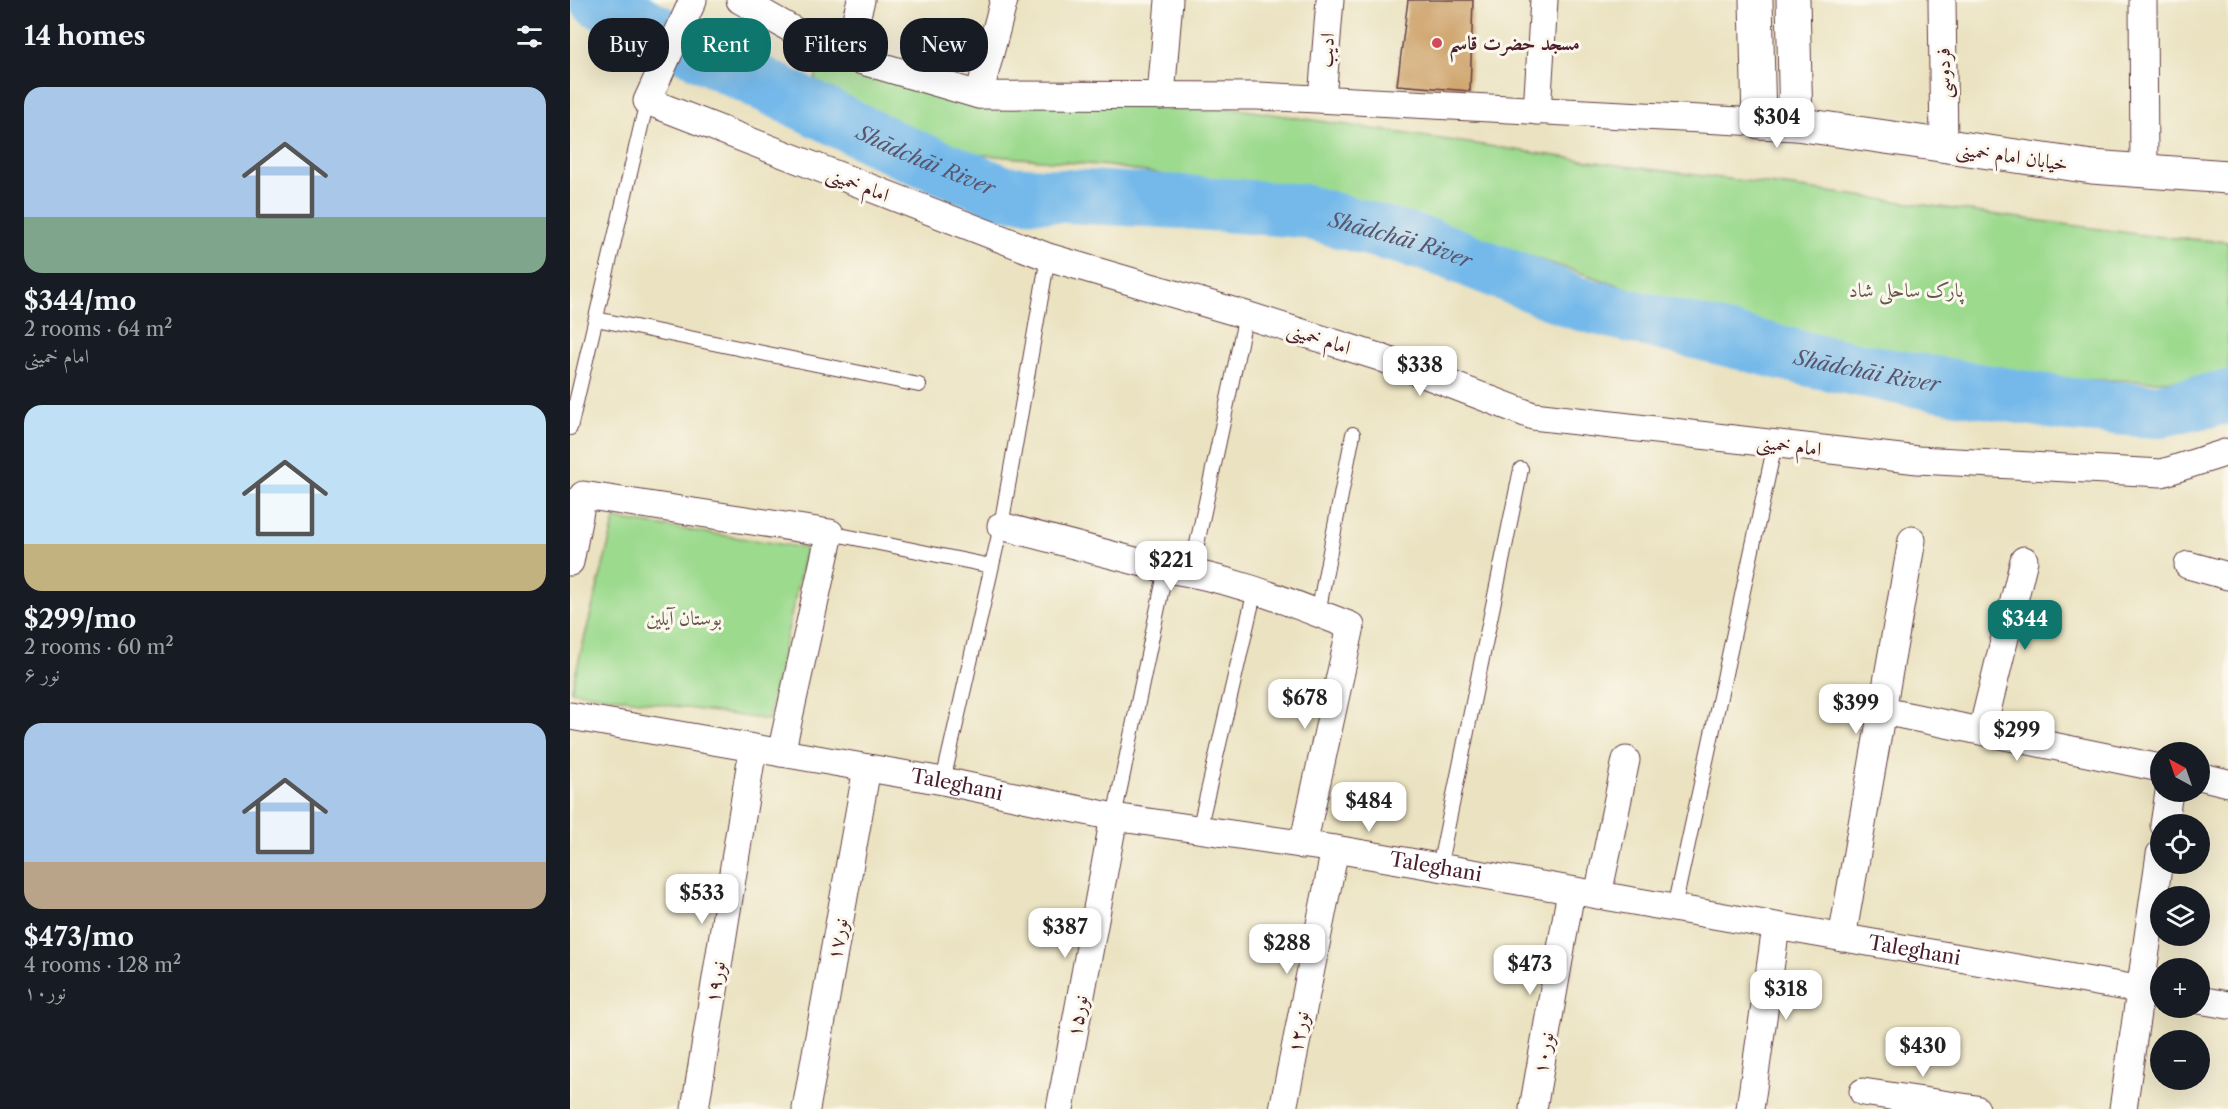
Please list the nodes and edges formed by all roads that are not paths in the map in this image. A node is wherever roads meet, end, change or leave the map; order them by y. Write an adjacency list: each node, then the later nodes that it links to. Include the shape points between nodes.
1 (740, 0): 13 (street)
2 (861, 0): 12 (street)
3 (1004, 0): 15 (street)
4 (1169, 0): 16 (street)
5 (1330, 0): 17 (street, ادیب)
6 (1544, 0): 19 (street)
7 (1756, 0): 20 (street)
8 (1793, 0): 21 (street)
9 (1942, 0): 22 (street, فردوسی)
10 (2143, 0): 23 (street)
11 (690, 6): 18 (street)
12 (856, 18)
13 (783, 24)
14 (888, 68): 15 (street)
15 (979, 95): 16 (street)
16 (1161, 96): 17 (street)
17 (1322, 99): 19 (street)
18 (647, 101): 25 (street, امام خمینی); 27 (lane)
19 (1537, 111): 20 (street)
20 (1760, 123): 21 (street, خیابان امام خمینی)
21 (1796, 124): 22 (street, خیابان امام خمینی)
22 (1944, 146): 23 (street, خیابان امام خمینی)
23 (2144, 171): 24 (street, خیابان امام خمینی)
24 (2228, 177)
25 (1048, 257): 26 (street, امام خمینی); 34 (lane)
26 (1246, 315): 31 (street, امام خمینی, via 1379,357 1533,416); 41 (lane)
27 (596, 319): 28 (lane); 29 (lane)
28 (918, 385)
29 (570, 428)
30 (1353, 434): 44 (lane)
31 (1775, 444): 32 (street, امام خمینی, via 1918,460 2162,473); 64 (lane)
32 (2228, 452)
33 (1521, 469): 60 (lane)
34 (1001, 526): 40 (lane); 41 (street)
35 (830, 533): 37 (street, via 583,495); 40 (lane); 49 (street)
36 (1912, 540): 45 (street)
37 (572, 544)
38 (2024, 560): 47 (street)
39 (2188, 565): 42 (street)
40 (991, 566): 54 (lane)
41 (1178, 570): 43 (street); 56 (lane)
42 (2228, 576)
43 (1255, 590): 44 (street); 57 (lane)
44 (1318, 613): 58 (street, via 1351,626)
45 (1883, 711): 47 (street); 66 (street)
46 (570, 716): 48 (street, Taleghani)
47 (1982, 731): 51 (street)
48 (753, 748): 49 (street, Taleghani); 72 (street, نور۱۹)
49 (781, 753): 52 (street, Taleghani)
50 (1626, 760): 63 (street)
51 (2150, 766)
52 (867, 768): 54 (street, Taleghani); 73 (street, نور۱۷)
53 (2210, 779): 55 (street)
54 (943, 781): 56 (street, Taleghani)
55 (2228, 783)
56 (1114, 817): 57 (street, Taleghani); 74 (street, نور۱۵)
57 (1199, 830): 58 (street, Taleghani)
58 (1303, 845): 59 (street, Taleghani)
59 (1335, 849): 60 (street, Taleghani); 75 (street, نور۱۲)
60 (1439, 868): 62 (street, Taleghani)
61 (2159, 874): 67 (street)
62 (1571, 891): 63 (street, Taleghani); 76 (street, نور۱۰)
63 (1598, 895): 64 (street, Taleghani)
64 (1674, 908): 65 (street, Taleghani)
65 (1776, 927): 66 (street, Taleghani); 77 (street)
66 (1842, 938): 68 (street, Taleghani)
67 (2152, 958)
68 (2150, 992): 79 (street)
69 (2210, 1002): 70 (street)
70 (2228, 1005)
71 (1863, 1092): 78 (street)
72 (695, 1109)
73 (806, 1109)
74 (1060, 1109)
75 (1283, 1109)
76 (1533, 1109)
77 (1750, 1109)
78 (1976, 1109)
79 (2123, 1109)

